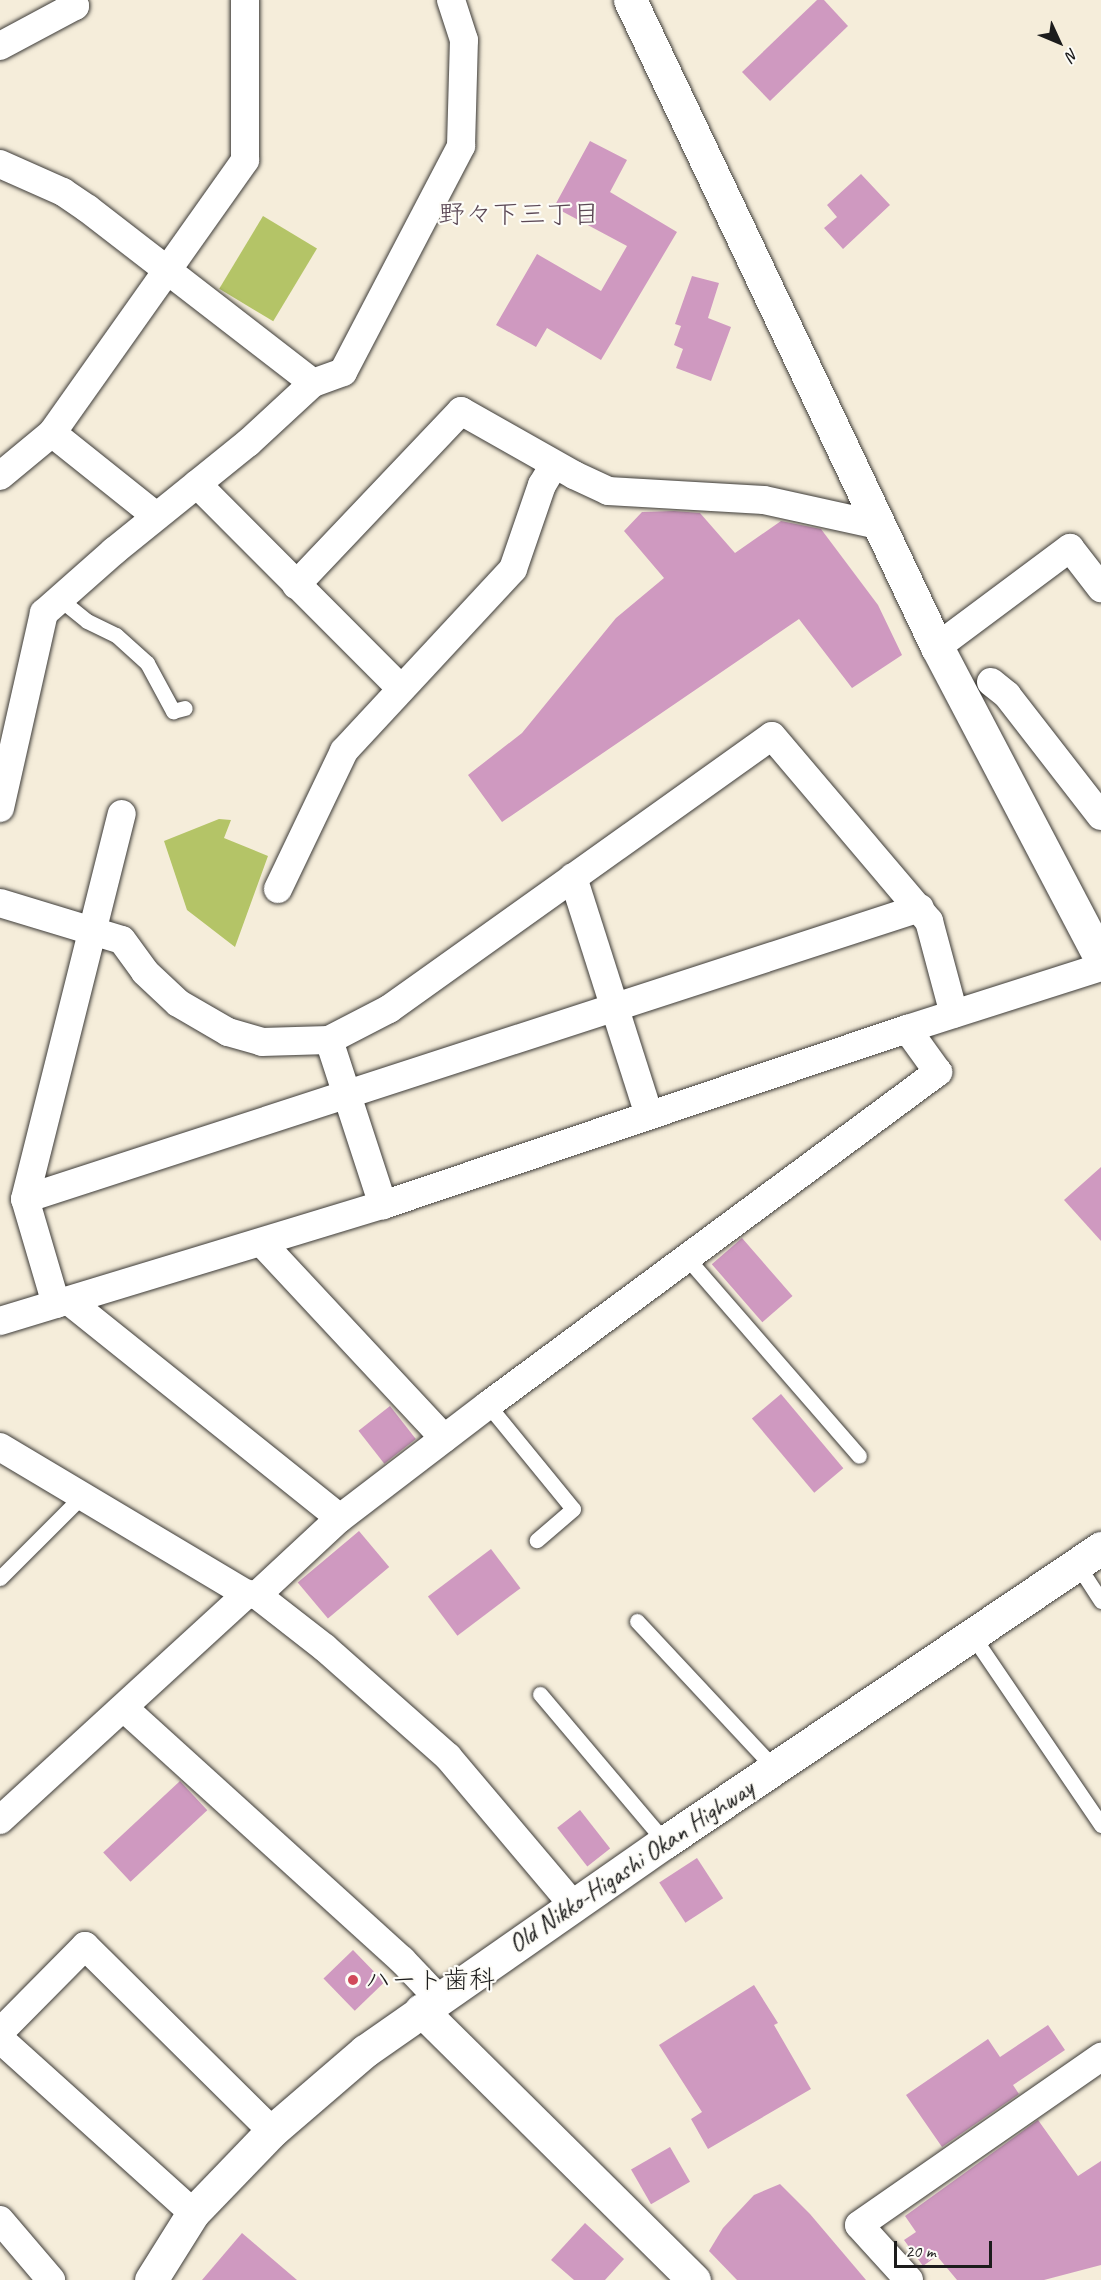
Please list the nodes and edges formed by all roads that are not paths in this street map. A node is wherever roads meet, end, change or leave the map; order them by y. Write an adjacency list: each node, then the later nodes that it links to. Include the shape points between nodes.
1 (70, 0): 5 (street, via 75,6)
2 (245, 0): 7 (street, via 245,160)
3 (451, 0): 8 (street, via 464,40 461,146 343,372)
4 (630, 0): 14 (street)
5 (4, 39)
6 (0, 164): 7 (street, via 63,192)
7 (168, 270): 8 (street); 9 (street)
8 (313, 383): 12 (street)
9 (52, 433): 11 (street); 13 (street)
10 (555, 465): 14 (street, via 608,490 765,500); 15 (street, via 460,411); 20 (street, via 542,485 513,569)
11 (0, 476)
12 (197, 484): 13 (street); 15 (street)
13 (156, 516): 17 (street)
14 (878, 525): 18 (street)
15 (296, 585): 20 (street)
16 (1101, 588): 18 (street, via 1070,548)
17 (61, 600): 21 (lane, via 87,621 116,635 147,663 173,711); 22 (street, via 44,613)
18 (937, 647): 30 (street)
19 (991, 682): 24 (street, via 1007,695)
20 (401, 689): 26 (street, via 344,751)
21 (185, 708)
22 (0, 808)
23 (122, 814): 29 (street)
24 (1101, 816)
25 (573, 877): 28 (street, via 772,736); 32 (street); 35 (street, via 389,1009)
26 (278, 889)
27 (0, 903): 29 (street)
28 (920, 908): 32 (street); 33 (street, via 929,921)
29 (93, 930): 35 (street, via 122,940 145,972 178,1003 228,1032 262,1042); 38 (street)
30 (1101, 960)
31 (1101, 967): 33 (street)
32 (615, 1010): 36 (street); 37 (street)
33 (954, 1014): 34 (street)
34 (907, 1029): 37 (street); 41 (street, via 938,1072)
35 (330, 1040): 36 (street)
36 (347, 1095): 38 (street); 39 (street)
37 (650, 1115): 39 (street)
38 (25, 1199): 42 (street)
39 (383, 1205): 40 (street)
40 (262, 1243): 42 (street); 45 (street)
41 (687, 1258): 44 (street); 47 (lane)
42 (63, 1303): 43 (street); 49 (street)
43 (0, 1321)
44 (488, 1405): 45 (street); 50 (lane, via 573,1509)
45 (444, 1438): 49 (street)
46 (0, 1448): 48 (street)
47 (859, 1456)
48 (83, 1495): 52 (lane); 53 (street)
49 (340, 1518): 53 (street)
50 (537, 1540)
51 (1089, 1556): 54 (lane); 56 (street, Old Nikko-Higashi Okan Highway)
52 (0, 1578)
53 (252, 1595): 58 (street); 63 (street, via 326,1648 448,1757)
54 (1101, 1601)
55 (637, 1621): 59 (lane)
56 (972, 1635): 59 (street, Old Nikko-Higashi Okan Highway); 61 (lane)
57 (540, 1694): 62 (lane)
58 (124, 1708): 60 (street); 64 (street, via 402,1960)
59 (774, 1768): 62 (street, Old Nikko-Higashi Okan Highway)
60 (6, 1806)
61 (1101, 1825)
62 (665, 1842): 63 (street, Old Nikko-Higashi Okan Highway)
63 (573, 1905): 64 (street, Old Nikko-Higashi Okan Highway)
64 (430, 2004): 68 (street, Old Nikko-Higashi Okan Highway, via 365,2051); 73 (street)
65 (0, 2032): 68 (street, via 85,1946)
66 (0, 2039): 69 (street)
67 (1101, 2057): 74 (street, via 859,2224)
68 (272, 2131): 69 (street, Old Nikko-Higashi Okan Highway)
69 (194, 2213): 72 (street, Old Nikko-Higashi Okan Highway)
70 (0, 2220): 71 (street)
71 (51, 2280)
72 (151, 2280)
73 (694, 2280)
74 (909, 2280)

